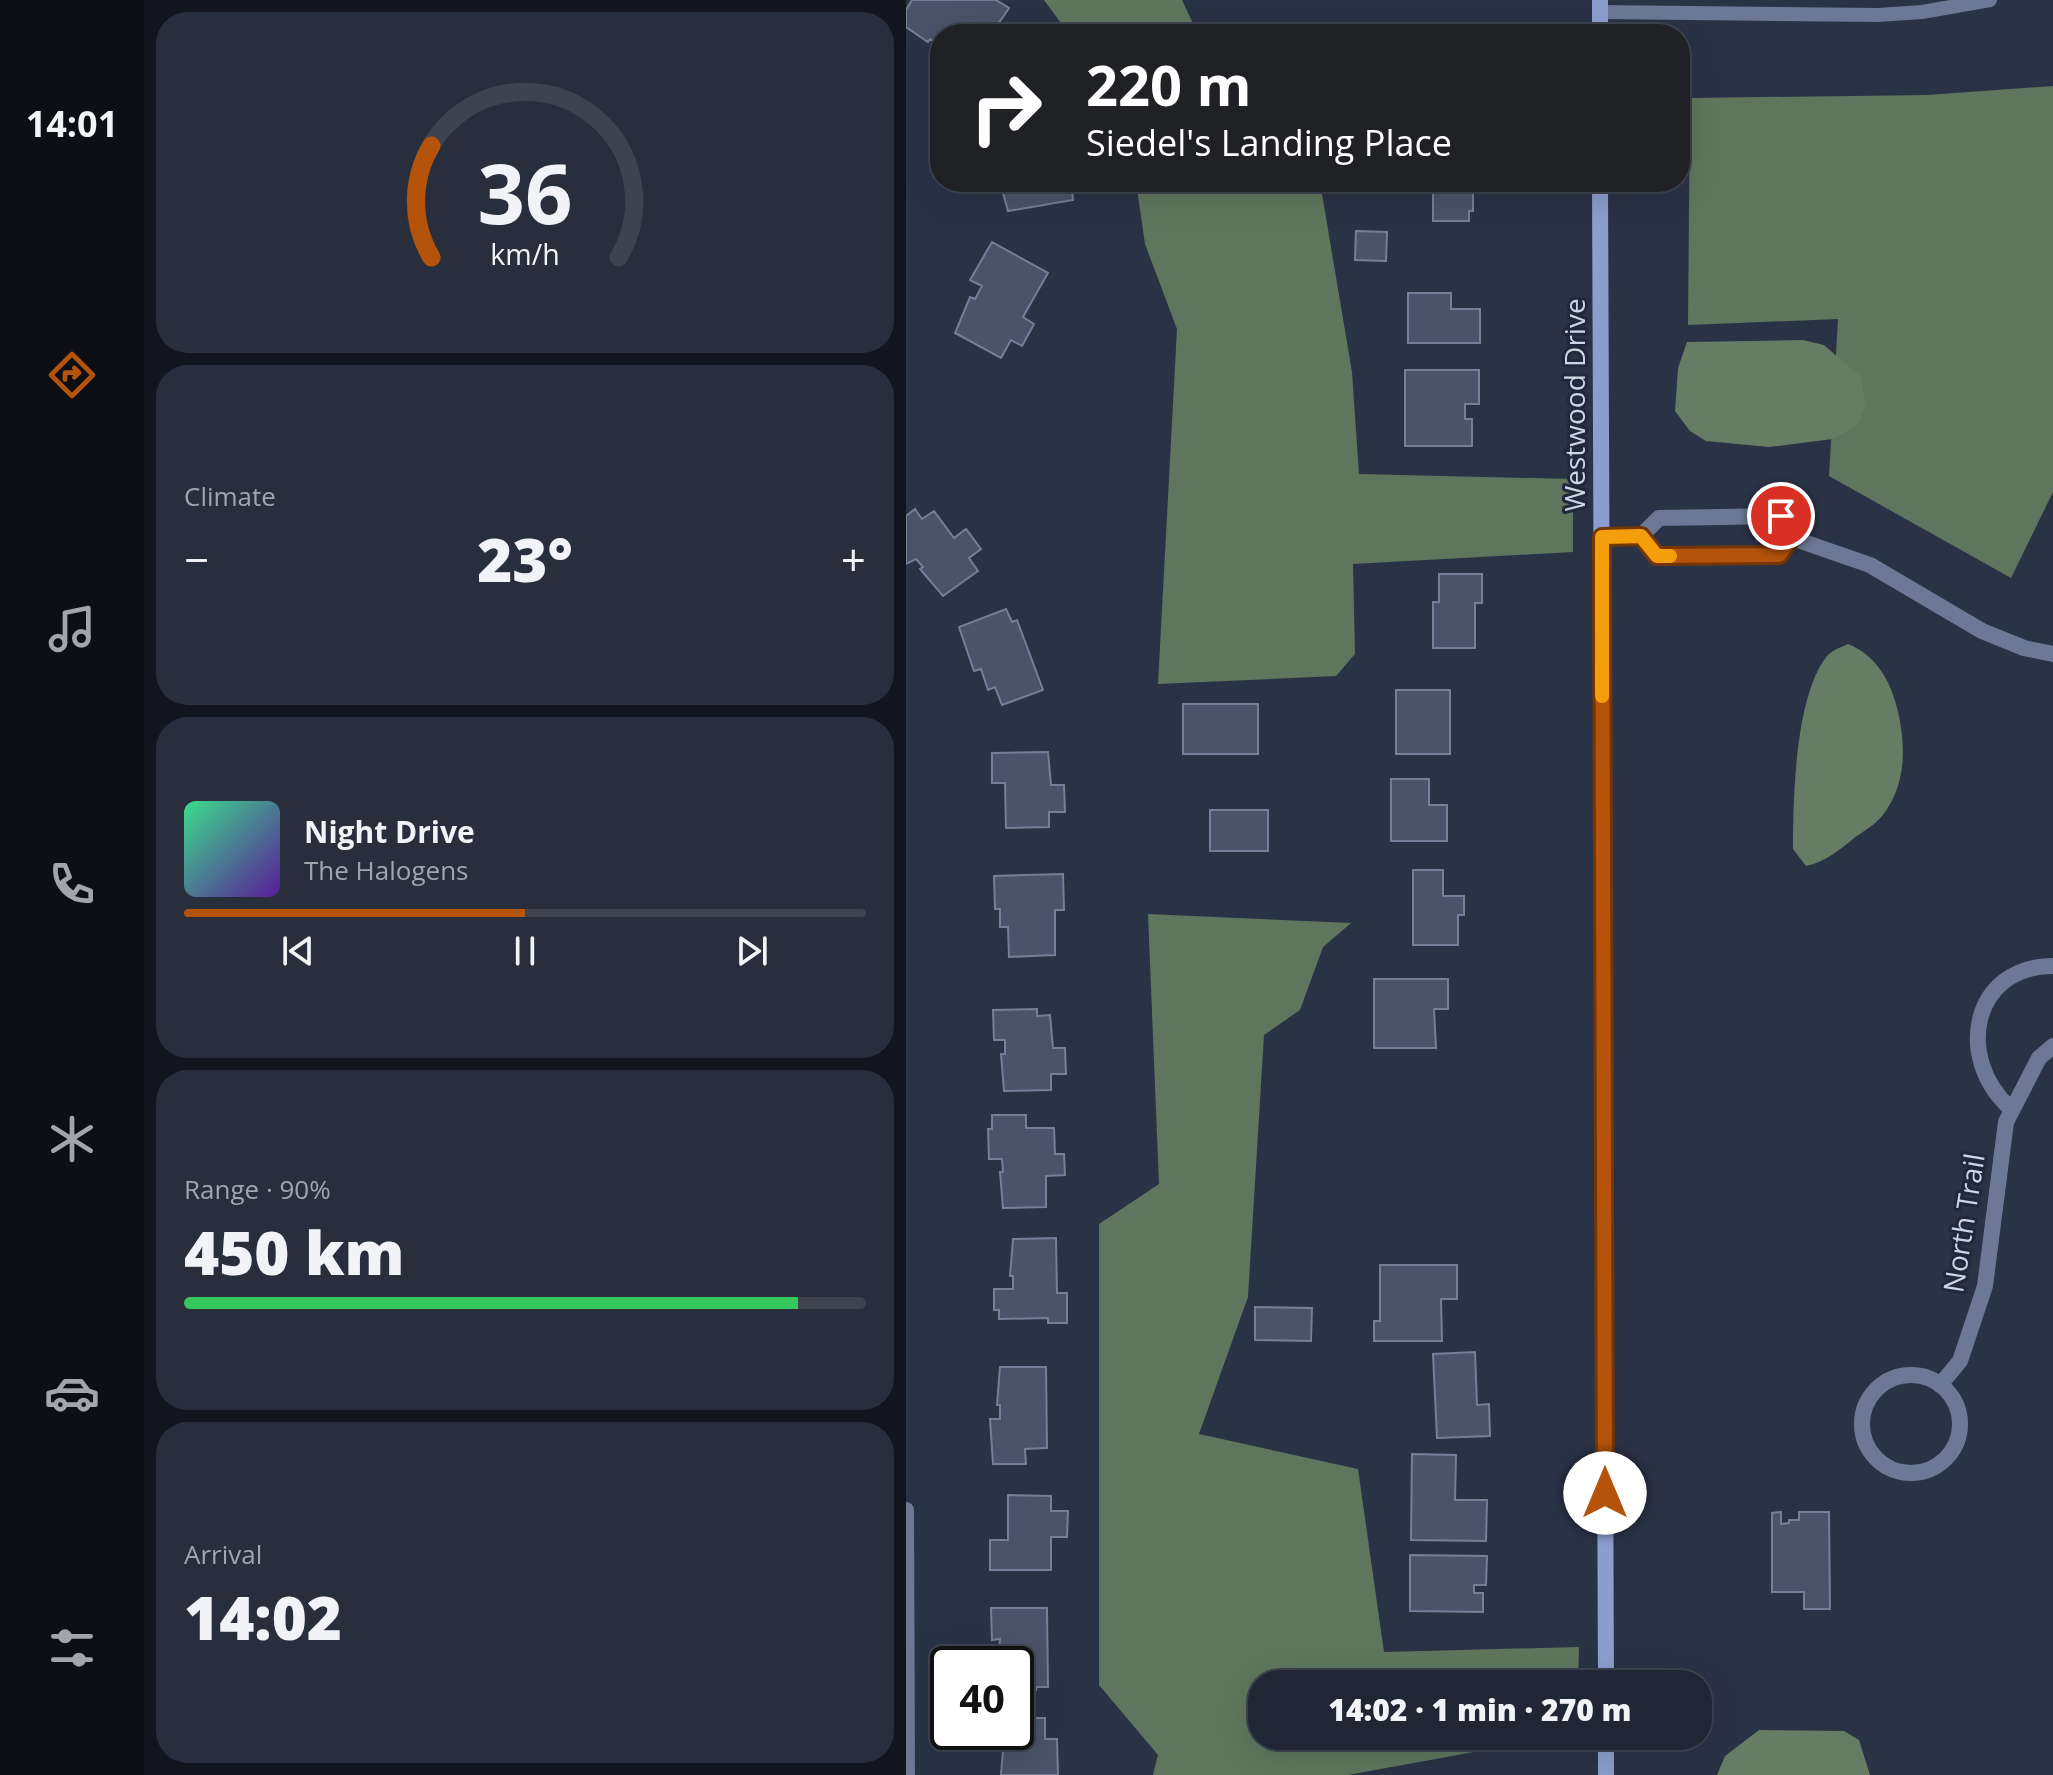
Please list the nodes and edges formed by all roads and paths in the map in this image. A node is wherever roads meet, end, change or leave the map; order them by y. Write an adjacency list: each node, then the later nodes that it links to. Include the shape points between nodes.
1 (1990, 0): 2 (lane, via 1878,15)
2 (1600, 6)
3 (1600, 192): 5 (street, Westwood Drive)
4 (1641, 536): 5 (street); 6 (street, via 1657,556 1779,555); 6 (street, via 1659,518 1781,516)
5 (1602, 537): 13 (street, Westwood Drive)
6 (1792, 538): 7 (street, via 1870,565 1982,631)
7 (2053, 654)
8 (2053, 966): 10 (street, via 2031,966 2004,983 1986,1002 1979,1023 1975,1048 1982,1070 1996,1096)
9 (2053, 1046): 10 (street, North Trail, via 2039,1058)
10 (2011, 1109): 11 (street, North Trail, via 1985,1286 1960,1361)
11 (1940, 1385): 11 (street, via 1926,1377 1893,1378 1868,1399 1862,1432 1878,1460 1891,1469 1922,1472 1949,1455 1960,1426 1958,1410)
12 (906, 1510): 15 (street)
13 (1606, 1670)
14 (1606, 1750): 16 (street)
15 (907, 1775)
16 (1606, 1775)

